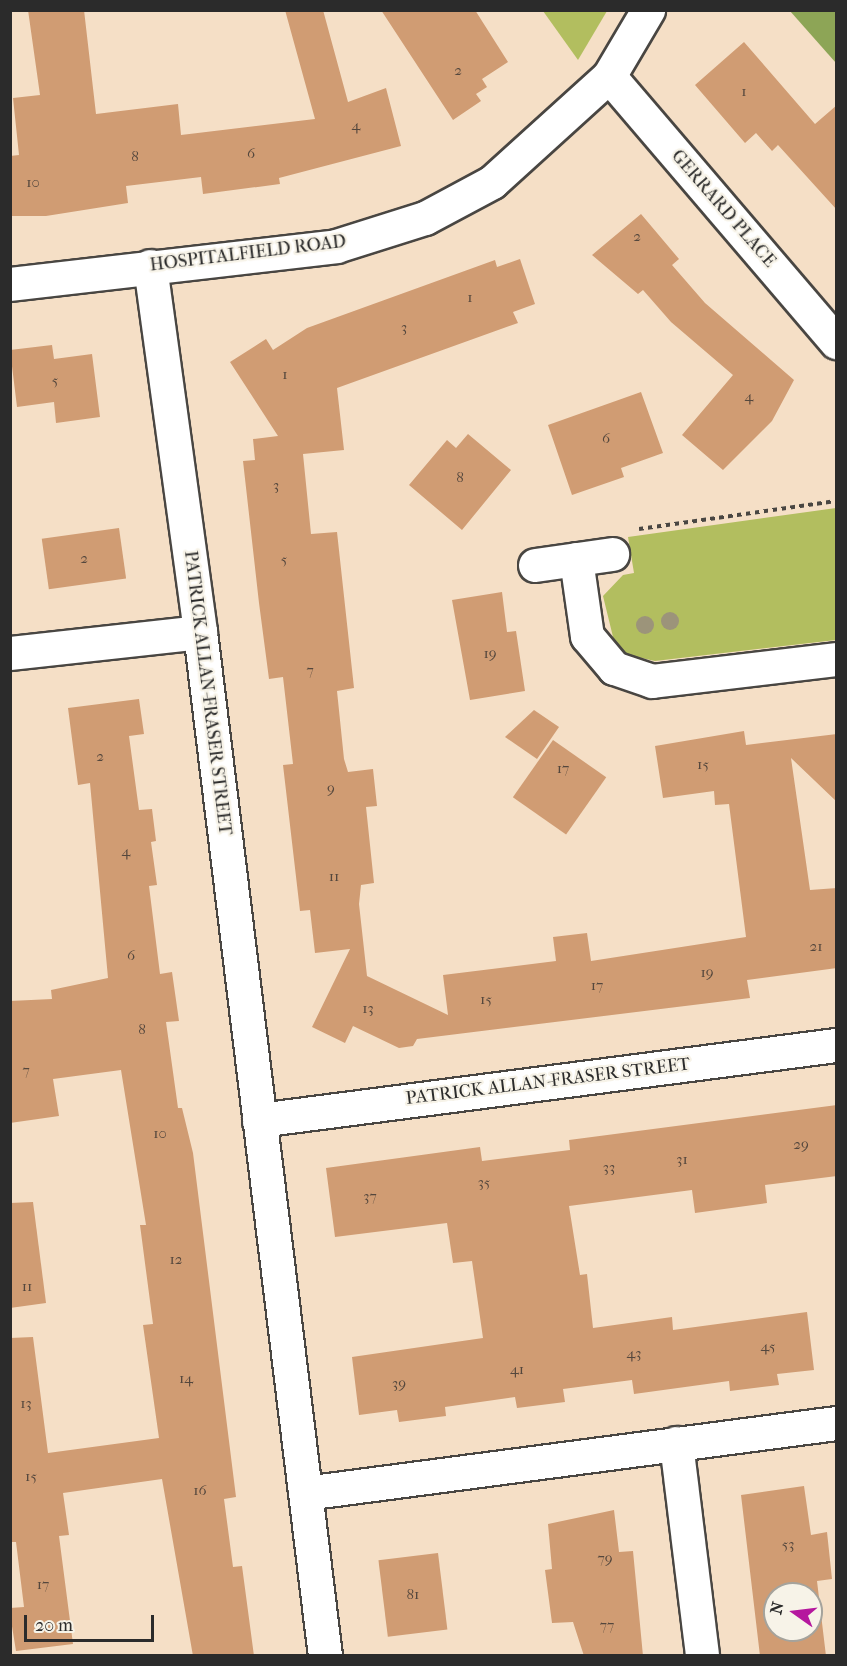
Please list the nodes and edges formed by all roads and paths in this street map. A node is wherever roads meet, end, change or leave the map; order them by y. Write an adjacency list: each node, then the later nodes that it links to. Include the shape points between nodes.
1 (648, 10): 2 (street, HOSPITALFIELD ROAD)
2 (609, 76): 3 (street, HOSPITALFIELD ROAD, via 492,182 425,218 336,246); 5 (street, GERRARD PLACE)
3 (150, 266): 4 (street, HOSPITALFIELD ROAD); 10 (street, PATRICK ALLAN-FRASER STREET)
4 (10, 284)
5 (837, 342)
6 (837, 501): 7 (path, via 642,526)
7 (612, 554): 8 (street)
8 (576, 559): 9 (street); 12 (street, via 587,636 614,668 652,681)
9 (535, 565)
10 (200, 632): 11 (street); 14 (street, PATRICK ALLAN-FRASER STREET)
11 (10, 653)
12 (837, 659)
13 (837, 1045): 14 (street, PATRICK ALLAN-FRASER STREET)
14 (259, 1120): 17 (street, PATRICK ALLAN-FRASER STREET)
15 (837, 1423): 16 (street)
16 (676, 1443): 17 (street); 19 (street)
17 (305, 1493): 18 (street, PATRICK ALLAN-FRASER STREET)
18 (325, 1656)
19 (702, 1656)

